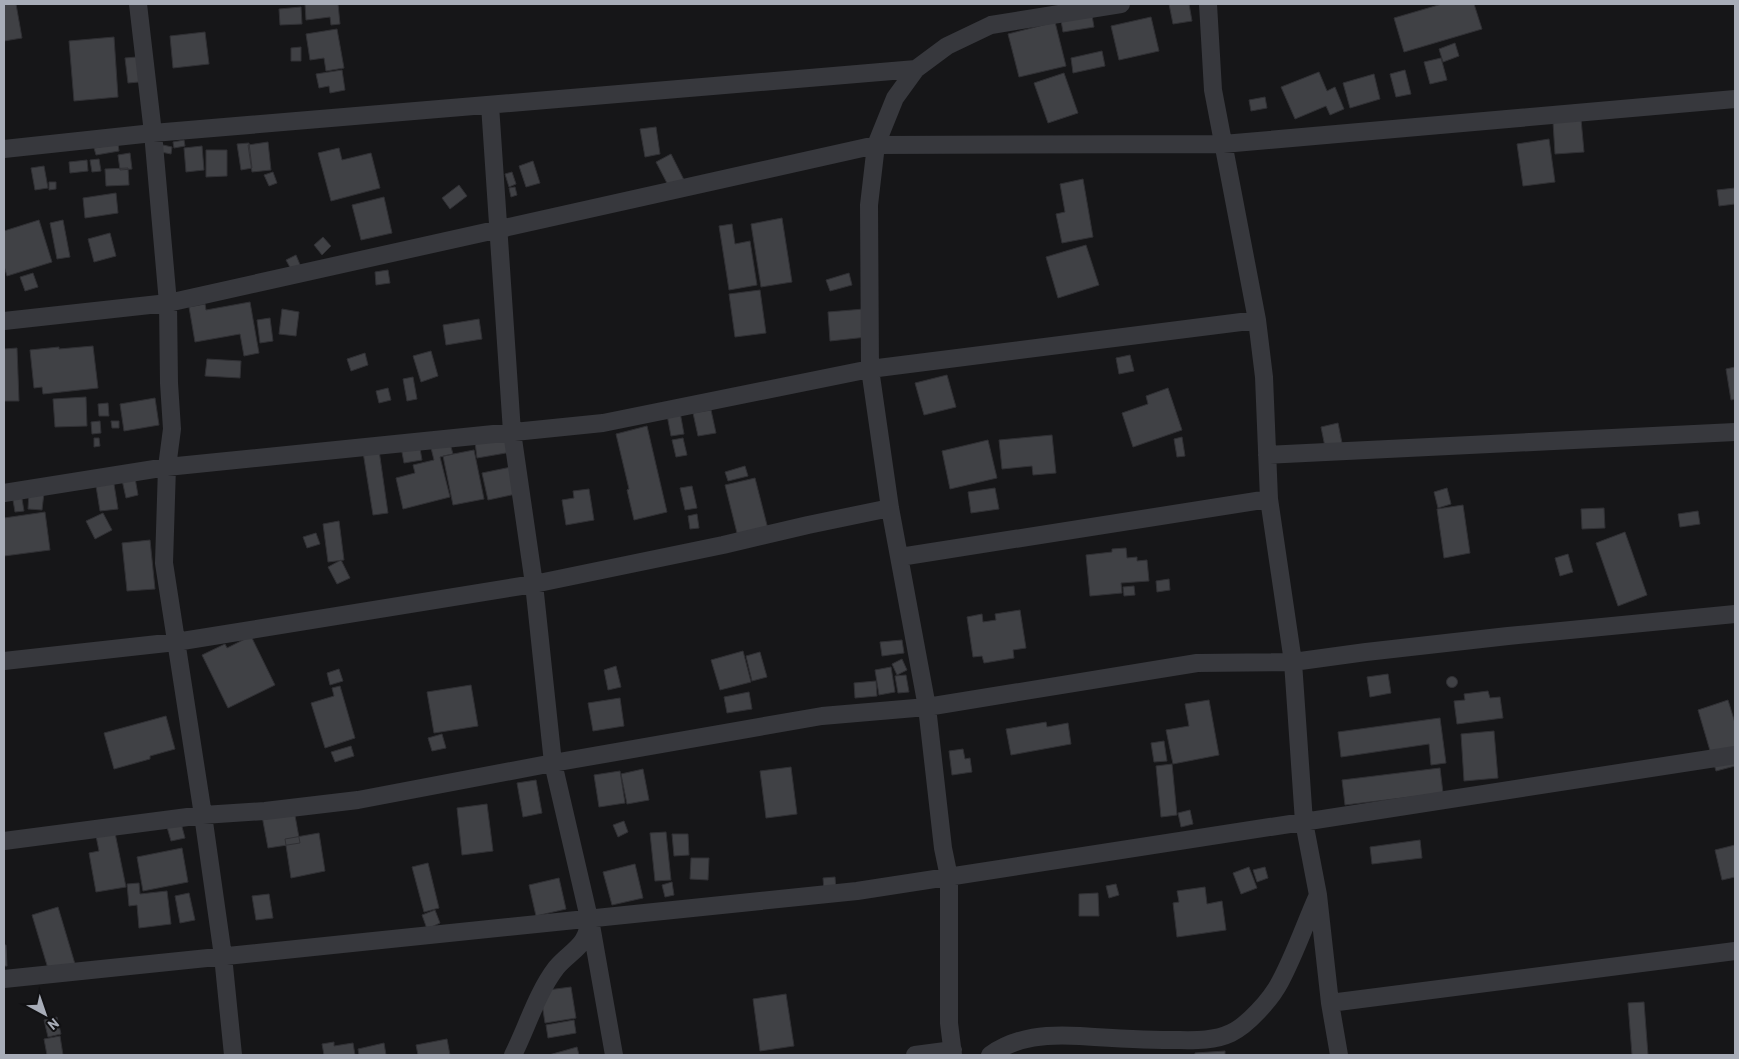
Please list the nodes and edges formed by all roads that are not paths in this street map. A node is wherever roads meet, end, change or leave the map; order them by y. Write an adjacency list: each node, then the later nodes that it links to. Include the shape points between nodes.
1 (138, 4): 7 (street)
2 (1121, 4): 4 (street, via 991,25 947,46)
3 (1208, 4): 8 (street, via 1213,90)
4 (916, 69): 6 (street); 9 (street, via 895,98)
5 (1735, 99): 8 (street)
6 (490, 105): 7 (street); 11 (street)
7 (153, 133): 10 (street); 12 (street)
8 (1223, 144): 9 (street); 13 (street)
9 (876, 145): 11 (street); 15 (street, via 869,206)
10 (4, 149)
11 (498, 229): 12 (street); 16 (street)
12 (168, 303): 14 (street); 19 (street, via 168,383 172,429)
13 (1257, 320): 15 (street); 18 (street)
14 (4, 321)
15 (870, 369): 16 (street, via 603,423); 22 (street)
16 (512, 432): 19 (street); 24 (street)
17 (1735, 432): 18 (street)
18 (1268, 455): 21 (street)
19 (167, 467): 20 (street); 26 (street, via 164,563)
20 (4, 493)
21 (1269, 499): 23 (street); 28 (street)
22 (890, 508): 23 (street); 24 (street)
23 (900, 557): 29 (street)
24 (534, 584): 26 (street); 31 (street)
25 (1735, 614): 28 (street, via 1508,636)
26 (176, 642): 27 (street); 32 (street)
27 (4, 661)
28 (1293, 662): 29 (street, via 1197,663); 33 (street)
29 (927, 707): 31 (street, via 822,716); 35 (street)
30 (1735, 755): 33 (street)
31 (553, 763): 32 (street, via 358,800); 37 (street)
32 (203, 815): 34 (street); 39 (street)
33 (1304, 822): 35 (street); 36 (street)
34 (4, 841)
35 (949, 877): 37 (street, via 857,891); 42 (street, via 948,1023)
36 (1318, 894): 41 (street); 47 (street, via 1271,996 1258,1012 1231,1033 1205,1040 1053,1035 1025,1038)
37 (590, 918): 39 (street); 44 (street, via 586,939 557,967 546,983); 45 (street)
38 (1735, 951): 41 (street)
39 (222, 956): 40 (street); 43 (street)
40 (4, 979)
41 (1330, 1003): 48 (street)
42 (953, 1053): 46 (street)
43 (233, 1055)
44 (513, 1055)
45 (614, 1055)
46 (915, 1055)
47 (990, 1055)
48 (1339, 1055)

